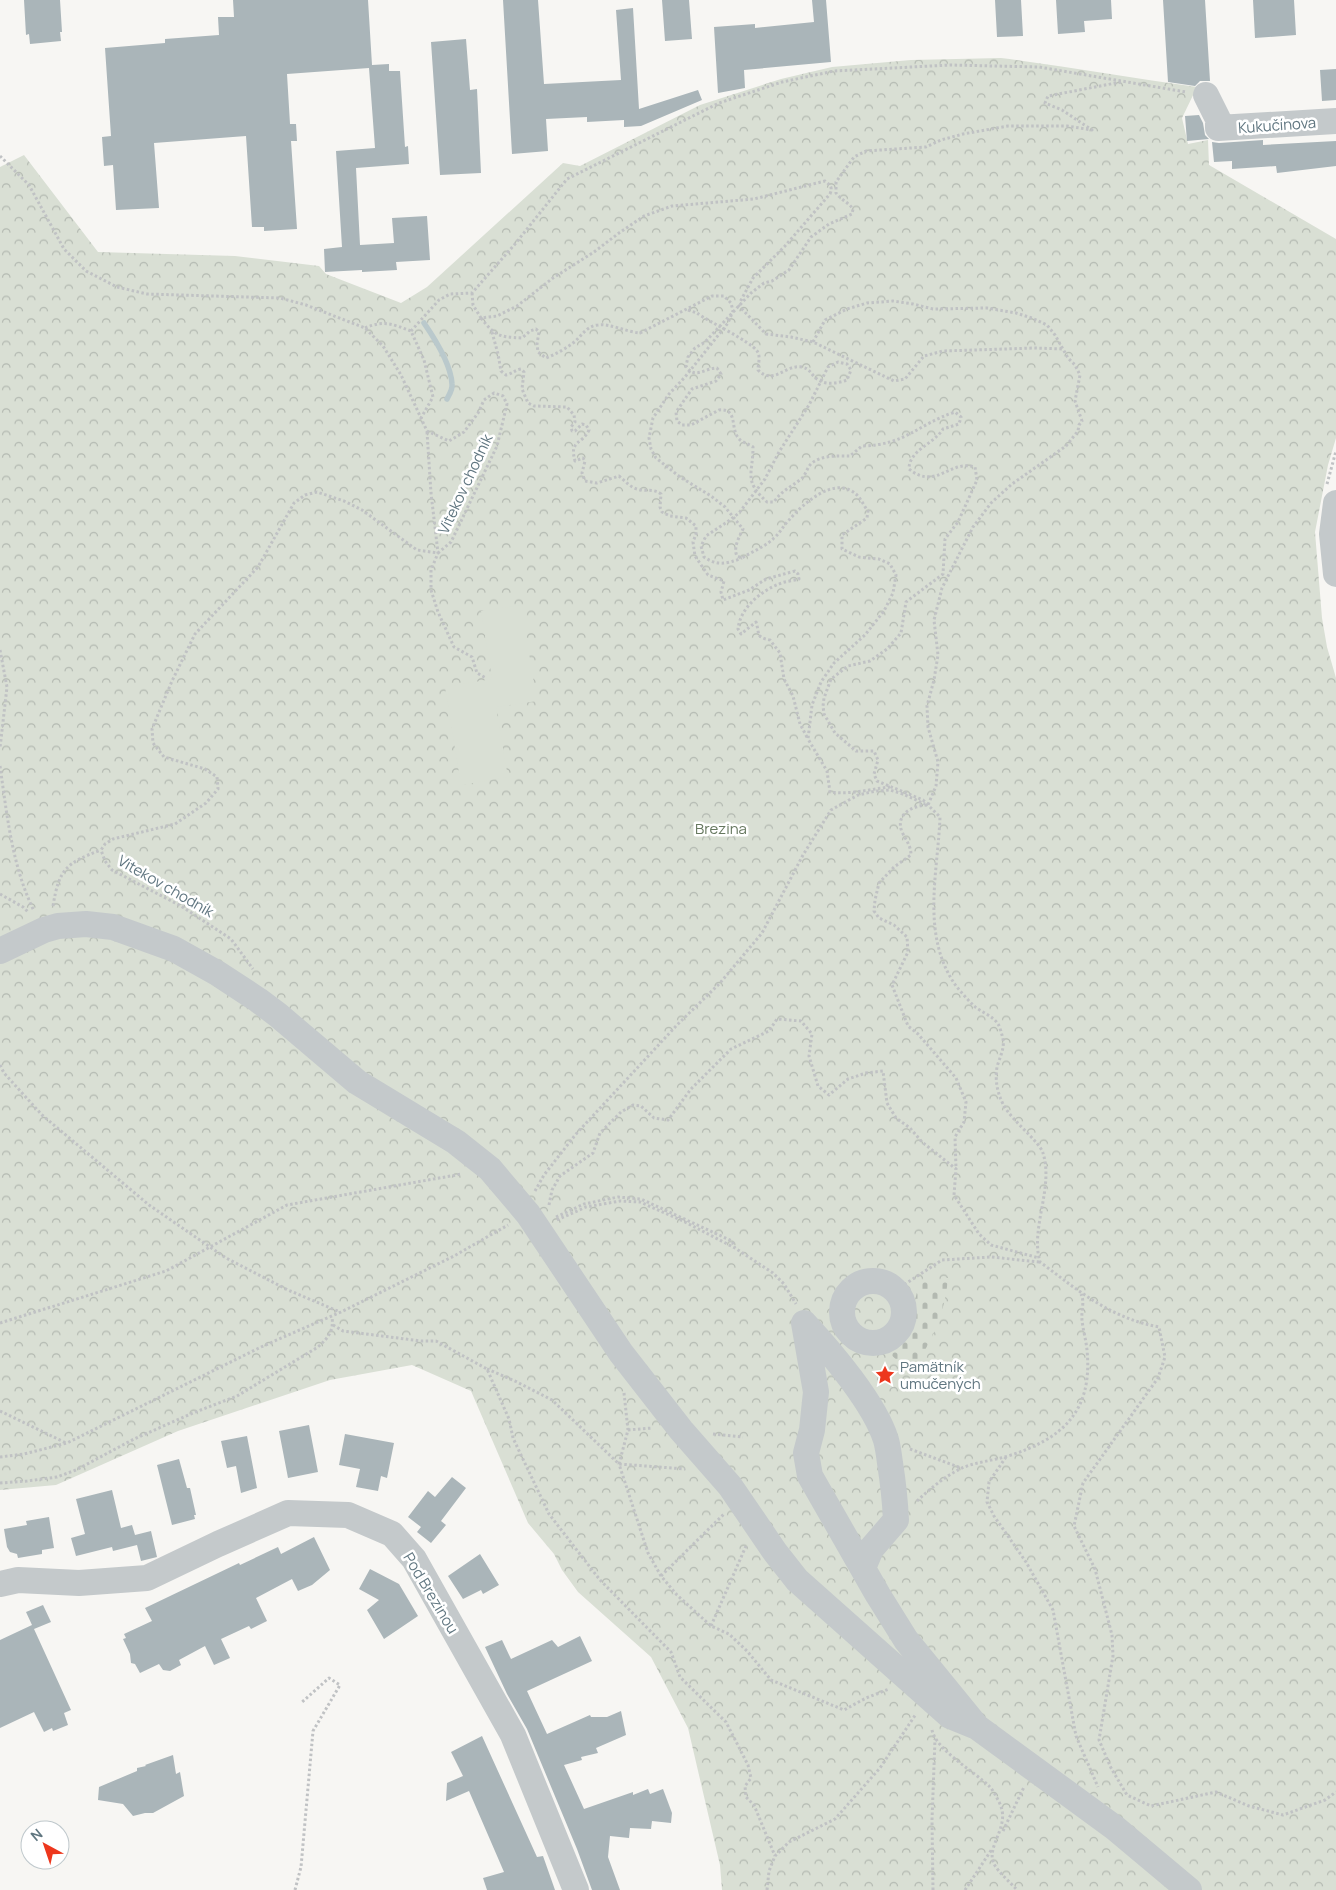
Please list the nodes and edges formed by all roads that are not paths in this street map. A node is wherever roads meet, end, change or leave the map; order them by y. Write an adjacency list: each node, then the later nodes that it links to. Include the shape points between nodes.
1 (1206, 95): 2 (street, Kukučínova, via 1218,119 1218,128)
2 (1336, 121)
3 (1336, 503): 4 (street, via 1332,534)
4 (1336, 574)
5 (0, 951): 10 (street, via 51,928 86,924 113,927 174,949 258,1000 357,1082 456,1142 490,1169 540,1221 590,1308 797,1580 950,1716)
6 (855, 1338): 6 (street, via 842,1318 848,1293 863,1282 872,1280 896,1290 905,1315 897,1332 890,1339 872,1344); 7 (street)
7 (847, 1376): 8 (street, via 875,1417 886,1440 895,1497 896,1520 871,1549); 8 (street, via 804,1323 816,1392 806,1452 810,1476)
8 (863, 1568): 10 (street, via 906,1640)
9 (0, 1584): 11 (street, Pod Brezinou, via 18,1580 79,1583 147,1578 288,1513 348,1515 392,1534 414,1559 514,1735)
10 (977, 1728): 12 (street, via 1115,1828)
11 (576, 1890)
12 (1189, 1890)

